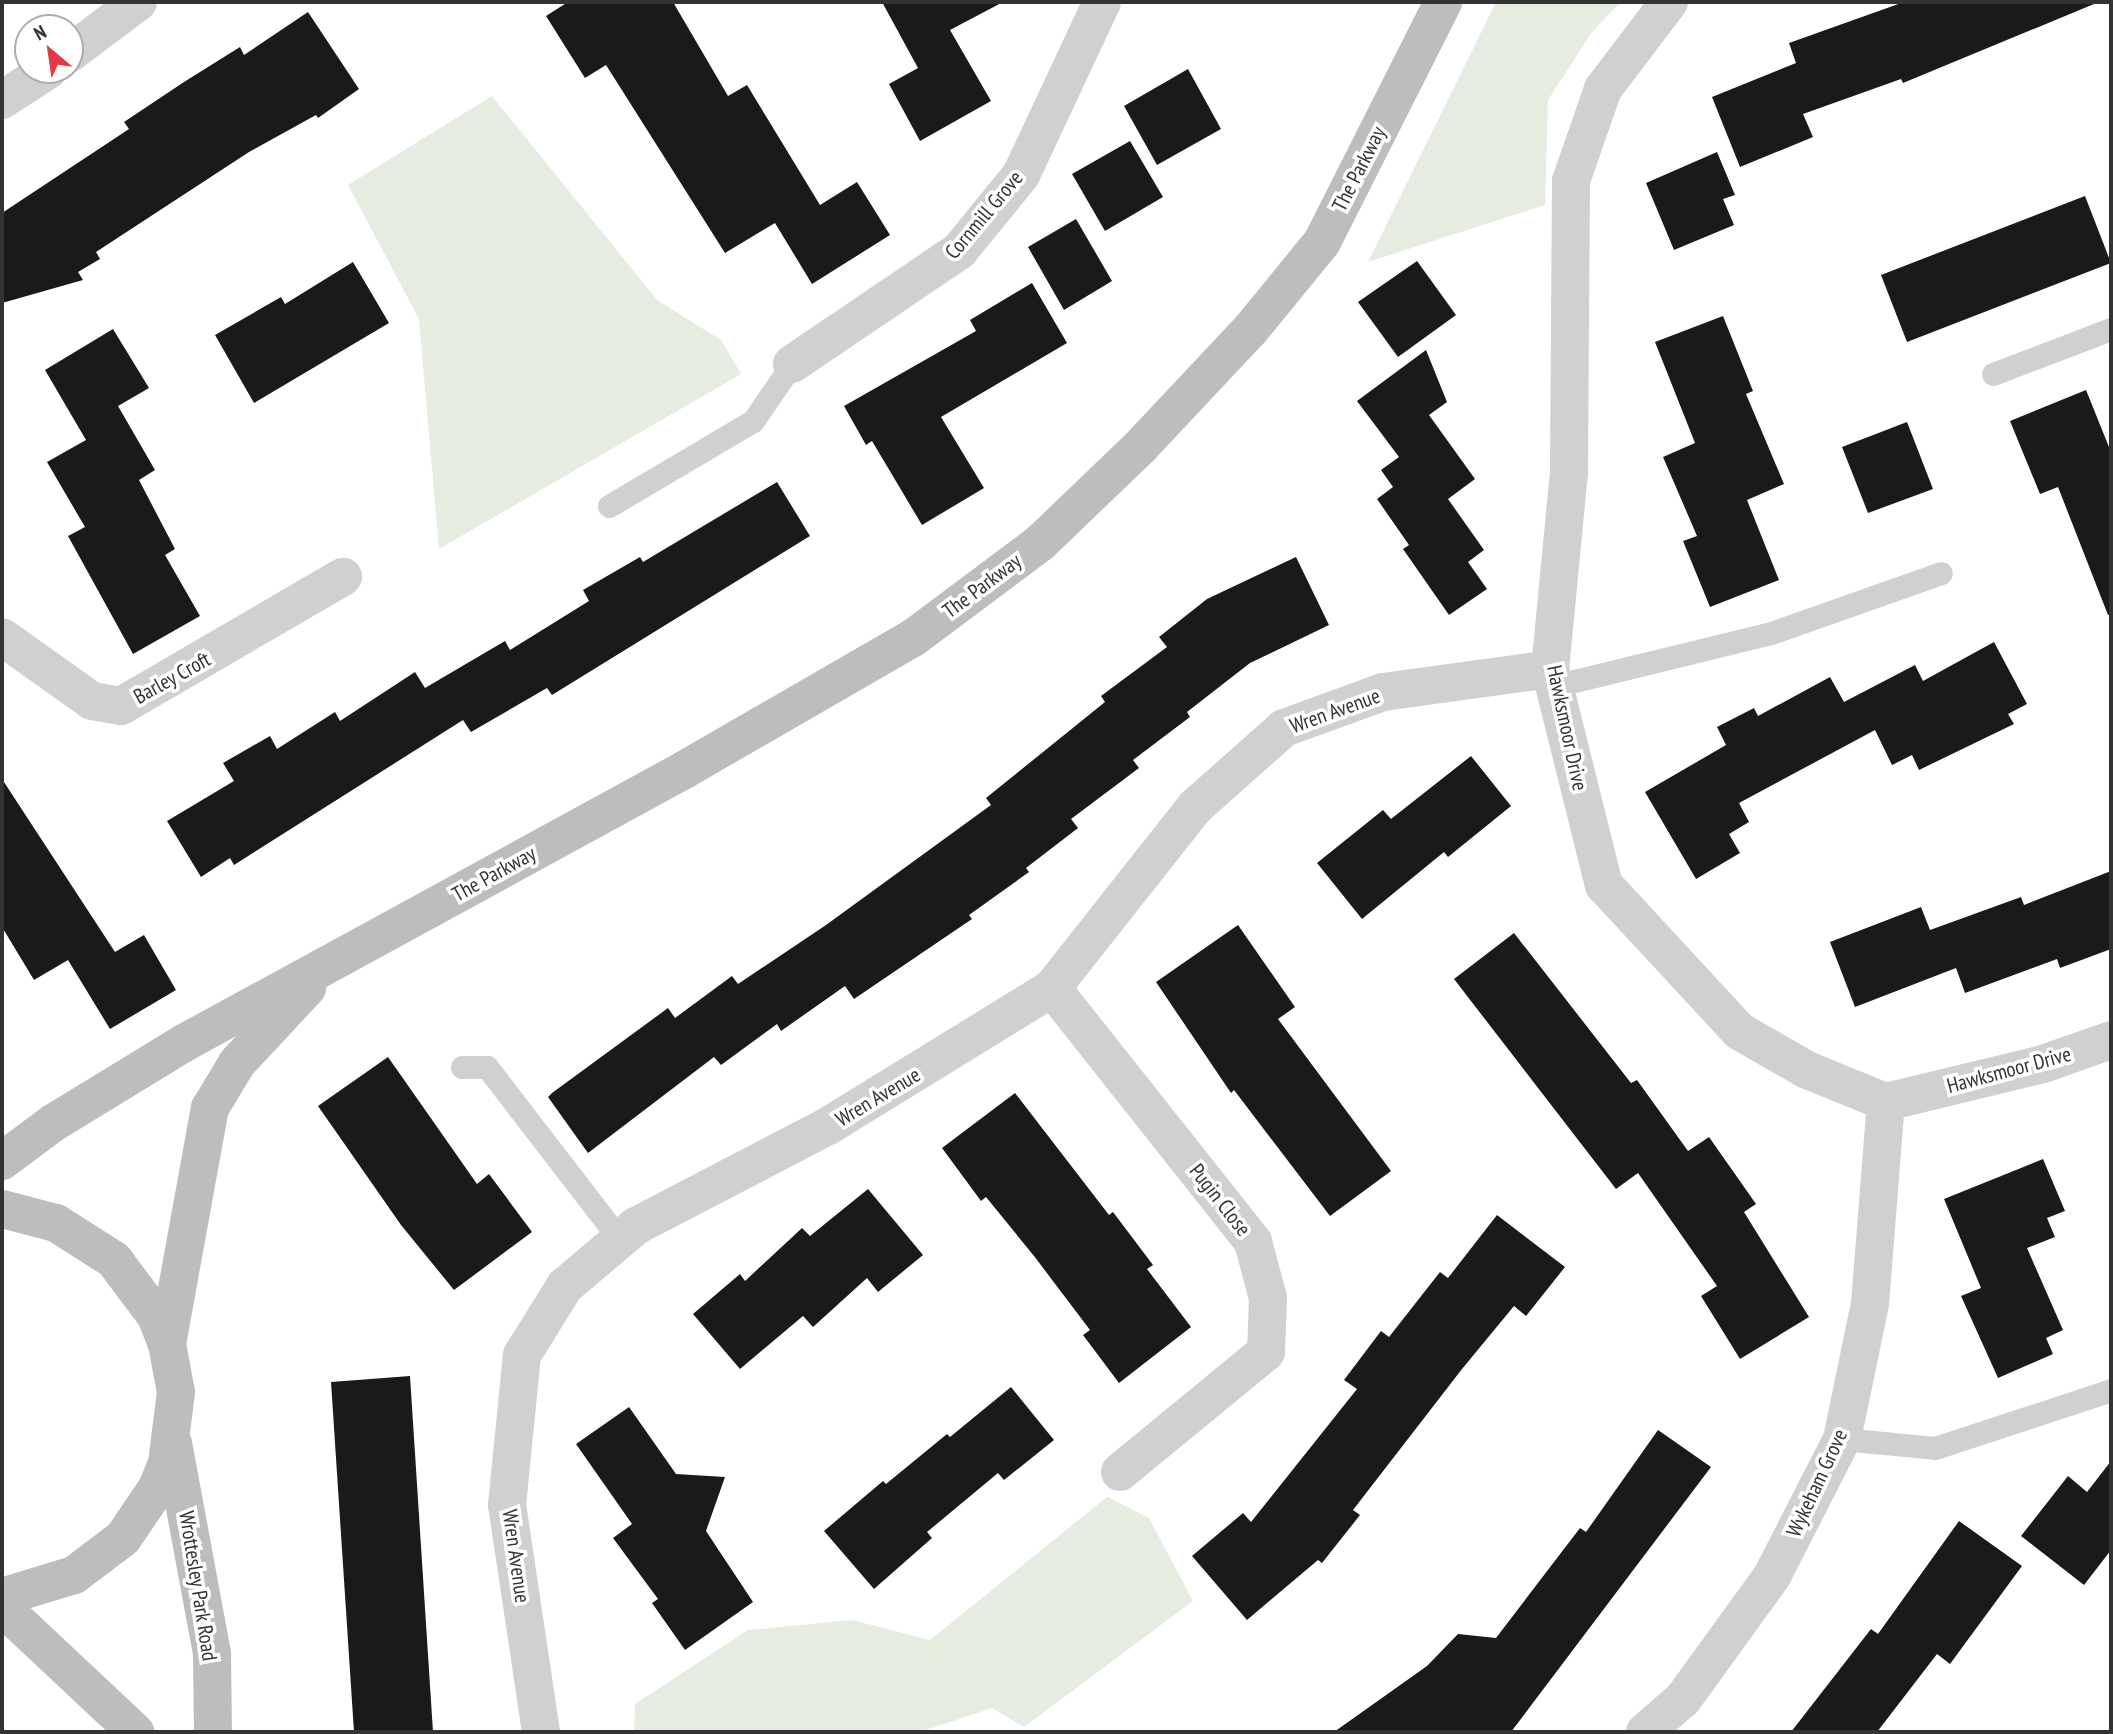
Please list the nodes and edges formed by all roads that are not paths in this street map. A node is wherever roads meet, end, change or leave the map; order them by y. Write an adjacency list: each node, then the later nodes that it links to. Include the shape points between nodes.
1 (138, 2): 5 (street)
2 (1102, 2): 9 (street, Cornmill Grove, via 1021,175 959,251)
3 (1443, 2): 16 (street, The Parkway, via 1322,242 1232,349 1040,543 913,638 684,771)
4 (1669, 2): 15 (street, Hawksmoor Drive, via 1603,89 1571,180 1569,472)
5 (84, 42)
6 (27, 84): 7 (street)
7 (2, 100)
8 (2111, 329): 10 (lane)
9 (792, 364): 11 (lane, via 753,421)
10 (1993, 374)
11 (609, 506)
12 (1941, 573): 15 (lane, via 1771,633)
13 (343, 577): 14 (street, Barley Croft, via 121,706 92,701)
14 (2, 637)
15 (1552, 677): 17 (street, Wren Avenue, via 1383,692 1284,728 1195,807); 20 (street, Hawksmoor Drive, via 1604,885 1739,1031 1807,1070)
16 (330, 963): 21 (street, The Parkway, via 184,1043 53,1123); 24 (street, The Parkway, via 237,1063 210,1108)
17 (1052, 988): 23 (street, Wren Avenue, via 828,1126 636,1226); 28 (street, Pugin Close, via 1252,1242 1268,1298 1266,1352)
18 (2111, 1040): 20 (street, Hawksmoor Drive, via 2043,1065)
19 (461, 1067): 23 (lane, via 487,1067)
20 (1886, 1102): 26 (street, Wykeham Grove, via 1870,1304)
21 (2, 1161)
22 (2, 1209): 24 (street, via 56,1223 98,1246 144,1296)
23 (620, 1240): 33 (street, Wren Avenue, via 565,1286 522,1355 507,1505)
24 (167, 1344): 27 (street, via 176,1392)
25 (2111, 1390): 26 (lane, via 1935,1448)
26 (1842, 1439): 34 (street, Wykeham Grove, via 1772,1576 1683,1699)
27 (173, 1441): 29 (street, via 157,1488 123,1538 74,1575); 32 (street, Wrottesley Park Road, via 212,1654)
28 (1120, 1472)
29 (2, 1597)
30 (2, 1607): 31 (street)
31 (135, 1732)
32 (213, 1732)
33 (541, 1732)
34 (1645, 1732)

